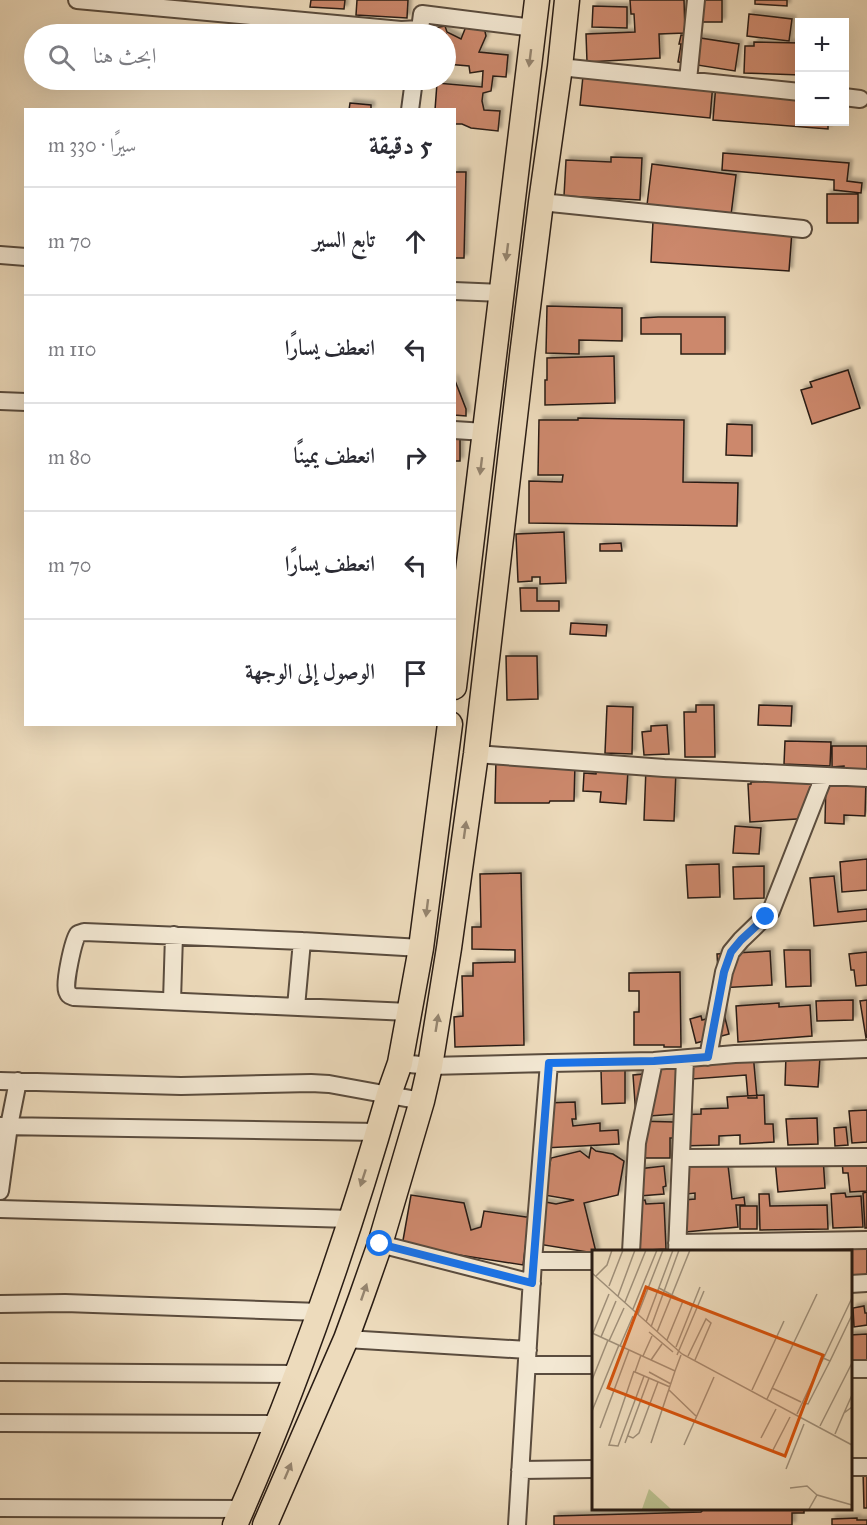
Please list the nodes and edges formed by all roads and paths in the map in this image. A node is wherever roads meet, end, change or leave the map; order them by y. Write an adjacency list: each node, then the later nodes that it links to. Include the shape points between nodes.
1 (77, 0): 6 (street)
2 (537, 0): 7 (highway)
3 (567, 0): 8 (highway)
4 (696, 0): 9 (street)
5 (421, 19): 7 (street)
6 (336, 24)
7 (534, 28): 18 (highway, one-way to 18)
8 (560, 67): 9 (street); 13 (highway)
9 (688, 80): 11 (street)
10 (413, 90): 12 (street)
11 (795, 91)
12 (410, 108)
13 (541, 201): 14 (street); 25 (highway)
14 (803, 229)
15 (0, 255): 16 (street)
16 (24, 257)
17 (456, 291): 18 (street)
18 (502, 293): 22 (highway)
19 (0, 400): 20 (street)
20 (24, 402)
21 (456, 430): 22 (street)
22 (485, 432): 23 (highway, one-way to 23)
23 (456, 671)
24 (450, 726): 30 (highway, one-way to 30)
25 (476, 754): 26 (street); 40 (highway, one-way to 25)
26 (824, 776): 27 (street); 35 (street, via 771,911 731,952)
27 (867, 778)
28 (174, 935): 29 (street); 31 (street); 31 (street, via 78,934 66,989 74,997)
29 (302, 940): 30 (street); 32 (street)
30 (422, 948): 33 (highway)
31 (172, 1001): 32 (street)
32 (296, 1007): 33 (street)
33 (409, 1012): 38 (highway)
34 (867, 1049): 35 (street)
35 (708, 1057): 36 (street)
36 (685, 1059): 37 (street); 48 (street)
37 (654, 1061): 39 (street); 55 (street, via 637,1143)
38 (400, 1063): 40 (street); 43 (highway)
39 (549, 1063): 40 (street); 56 (street)
40 (430, 1066): 44 (highway)
41 (0, 1081): 42 (street)
42 (18, 1081): 43 (street, via 181,1086 311,1083); 45 (street)
43 (389, 1094): 44 (street); 46 (highway)
44 (422, 1101): 53 (highway)
45 (4, 1126): 46 (street); 49 (street)
46 (378, 1132): 51 (highway, one-way to 51)
47 (867, 1157): 48 (street)
48 (682, 1158): 54 (street)
49 (0, 1191)
50 (0, 1209): 51 (street)
51 (351, 1219): 62 (highway)
52 (867, 1240): 54 (street)
53 (380, 1244): 58 (street); 63 (highway, one-way to 53)
54 (677, 1248)
55 (631, 1250)
56 (533, 1261): 57 (street); 58 (street)
57 (592, 1261)
58 (532, 1283): 64 (street)
59 (867, 1283): 60 (street)
60 (852, 1284)
61 (0, 1304): 62 (street)
62 (321, 1312): 67 (highway)
63 (346, 1339): 64 (street); 74 (highway, one-way to 63)
64 (527, 1358): 65 (street); 71 (street)
65 (592, 1365)
66 (0, 1372): 67 (street)
67 (298, 1374): 69 (highway)
68 (0, 1423): 69 (street)
69 (278, 1424): 73 (highway)
70 (592, 1469): 71 (street)
71 (520, 1470): 75 (street)
72 (0, 1508): 73 (street)
73 (238, 1517)
74 (265, 1525)
75 (517, 1525)

